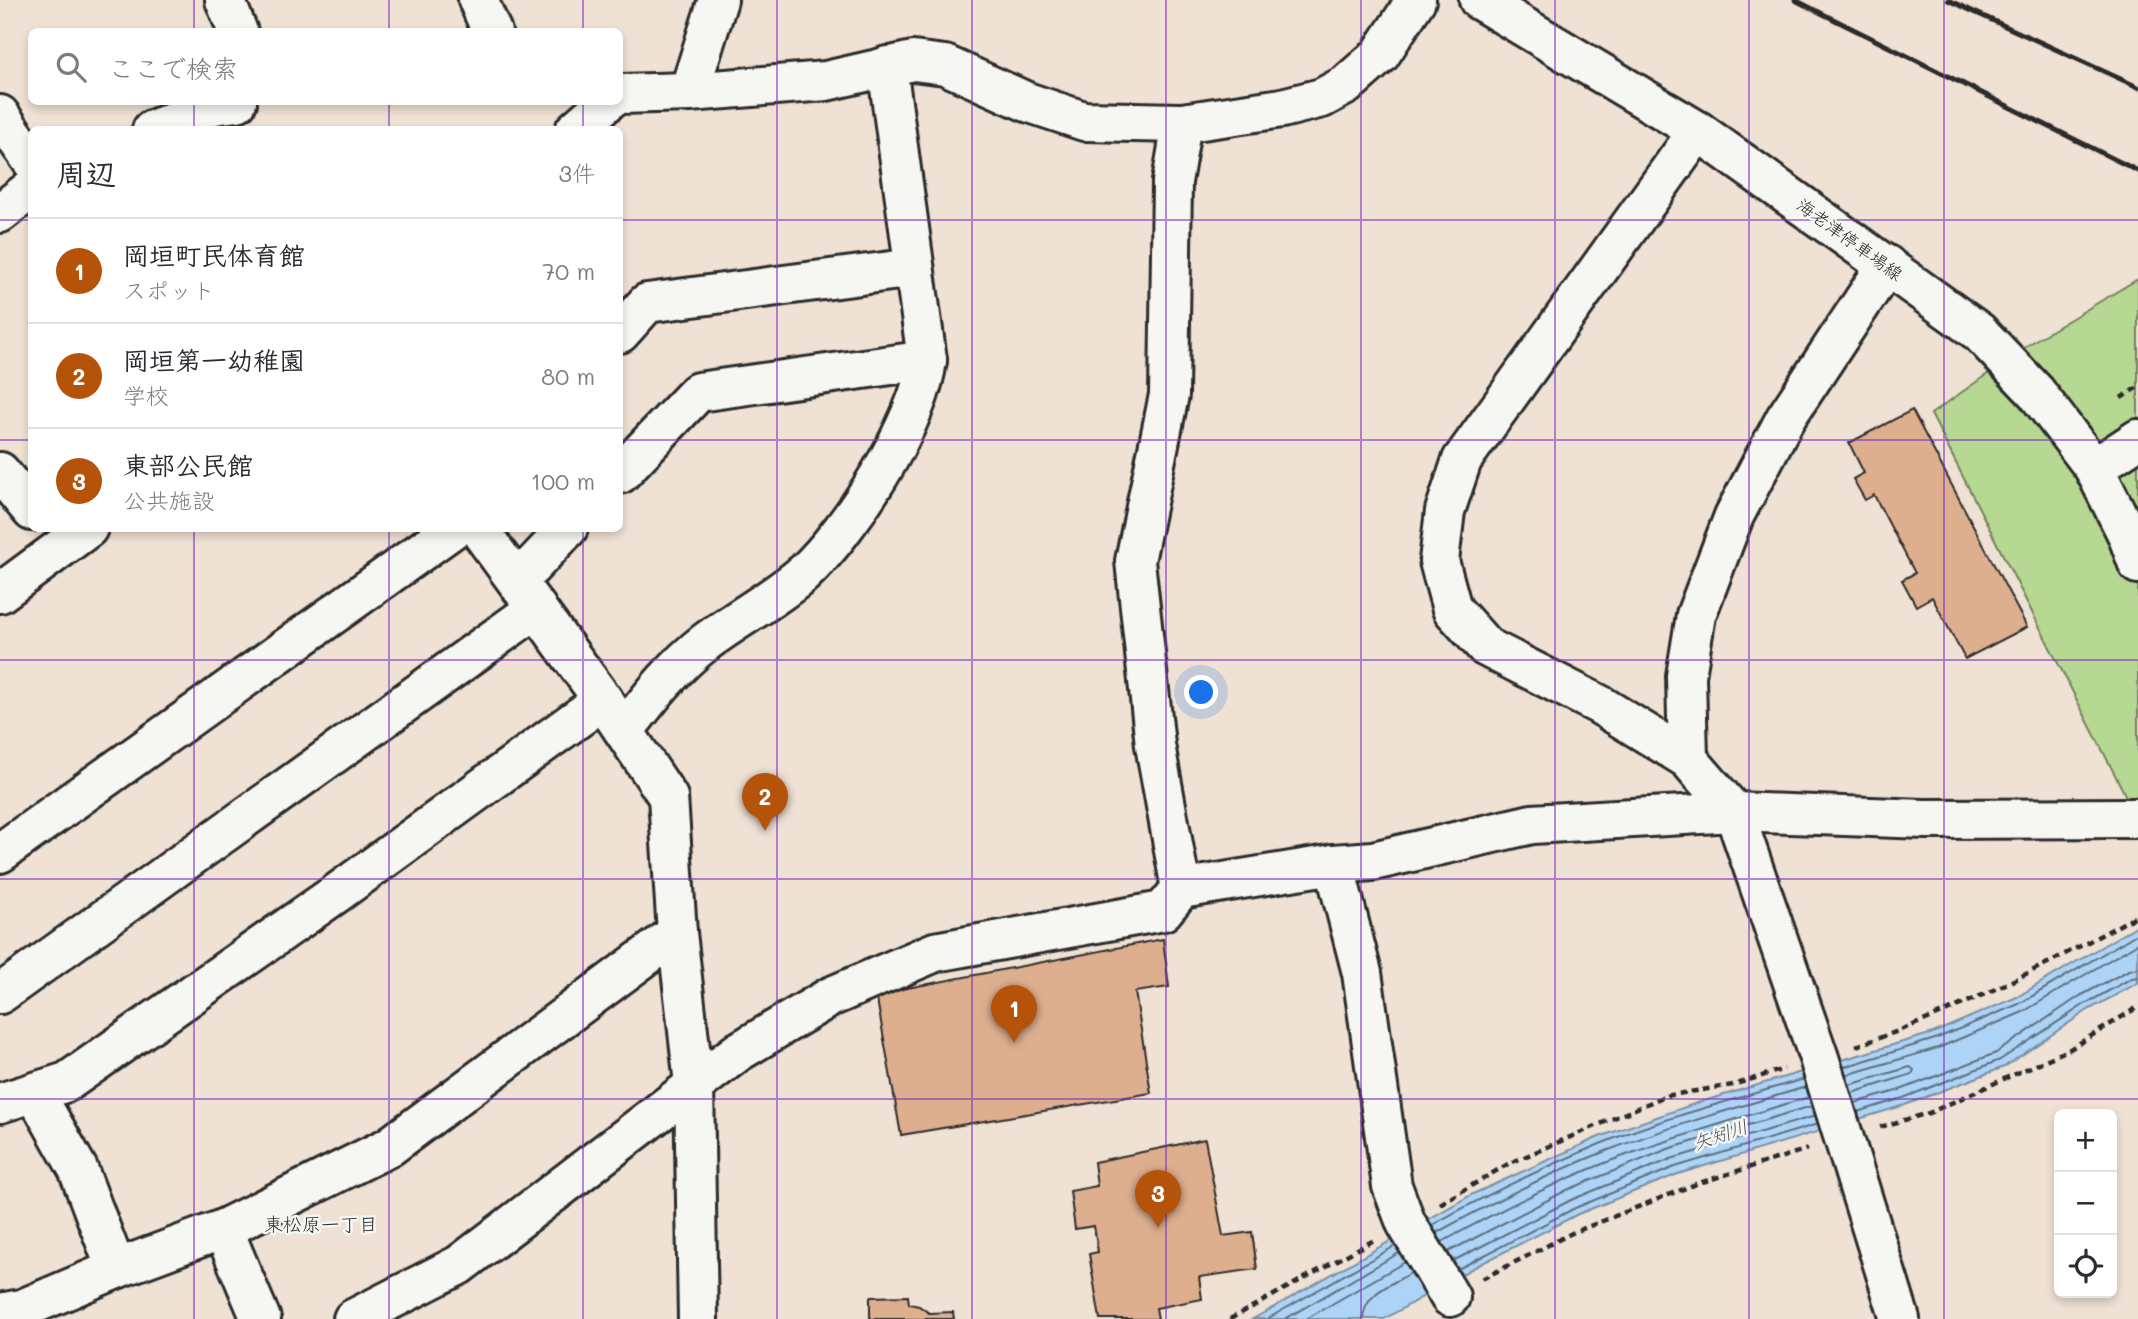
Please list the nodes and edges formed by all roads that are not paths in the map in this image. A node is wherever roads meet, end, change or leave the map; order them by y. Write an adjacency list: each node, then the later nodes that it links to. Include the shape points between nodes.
1 (225, 0): 6 (street)
2 (478, 0): 7 (street)
3 (718, 0): 9 (street)
4 (1416, 0): 14 (street, via 1380,55 1346,85 1322,98)
5 (1479, 0): 17 (street, 海老津停車場線)
6 (236, 28)
7 (490, 28)
8 (887, 66): 9 (street, via 826,81); 14 (street, via 913,61 945,65 1027,102 1084,121); 22 (street)
9 (689, 92): 10 (street)
10 (623, 94)
11 (214, 105): 15 (street)
12 (604, 105): 16 (street)
13 (0, 115): 18 (street)
14 (1182, 123): 43 (street, via 1172,183 1169,395 1135,561 1155,745)
15 (162, 126)
16 (580, 126)
17 (1698, 131): 21 (street, 海老津停車場線); 38 (street, via 1462,460 1445,511 1439,561 1452,610 1486,647 1600,705)
18 (28, 155)
19 (28, 191): 20 (street)
20 (0, 212)
21 (1887, 265): 26 (street, 海老津停車場線, via 1979,332 2036,392); 38 (street, via 1786,419 1734,516 1696,615 1686,676)
22 (914, 268): 23 (street, via 647,303); 24 (street)
23 (623, 330)
24 (927, 360): 27 (street, via 698,392); 37 (street, via 925,380 904,432 832,545 802,575)
25 (2138, 439): 26 (street)
26 (2094, 468): 34 (street, 海老津停車場線)
27 (623, 471)
28 (0, 472): 29 (street)
29 (28, 506)
30 (83, 532): 35 (street)
31 (448, 532): 41 (street)
32 (481, 532): 36 (street)
33 (566, 532): 36 (street)
34 (2138, 564)
35 (0, 593)
36 (527, 595): 37 (street); 45 (street)
37 (613, 715): 44 (street, via 668,797); 47 (street, via 337,893 67,1082)
38 (1688, 759): 39 (street)
39 (1734, 812): 40 (street, via 1925,819); 42 (street, via 1532,824 1373,861); 55 (street, via 1819,1058)
40 (2138, 818)
41 (0, 853)
42 (1334, 864): 43 (street); 50 (street, via 1362,973 1392,1186 1406,1223)
43 (1181, 889): 46 (street, via 1163,911 935,952 830,997)
44 (677, 933): 46 (street); 48 (street, via 389,1147)
45 (0, 993)
46 (694, 1084): 53 (street, via 459,1265); 54 (street)
47 (17, 1098): 49 (street, via 78,1169)
48 (223, 1229): 49 (street); 52 (street)
49 (116, 1269): 51 (street, via 22,1309)
50 (1450, 1297)
51 (0, 1313)
52 (261, 1319)
53 (353, 1319)
54 (698, 1319)
55 (1900, 1319)

